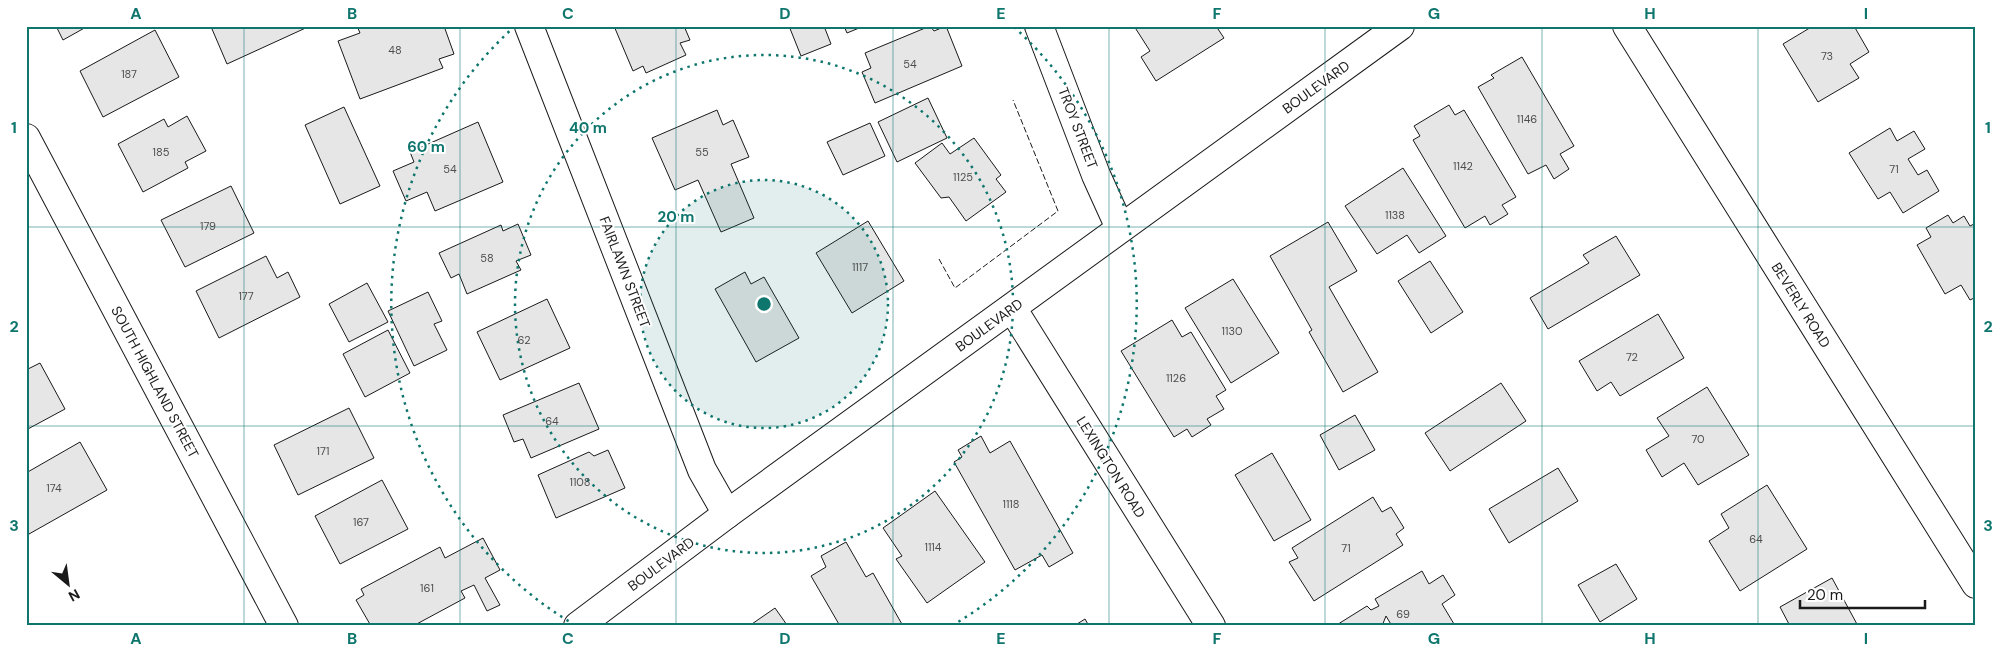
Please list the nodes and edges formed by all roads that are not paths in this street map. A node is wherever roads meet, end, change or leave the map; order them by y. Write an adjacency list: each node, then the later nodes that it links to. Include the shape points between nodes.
1 (529, 26): 8 (street, FAIRLAWN STREET, via 702,470)
2 (1039, 26): 6 (street, TROY STREET, via 1096,175)
3 (1400, 26): 6 (street, BOULEVARD)
4 (1627, 26): 9 (street, BEVERLY ROAD)
5 (26, 138): 10 (street, SOUTH HIGHLAND STREET)
6 (1120, 228): 7 (street, BOULEVARD)
7 (1012, 308): 8 (street, BOULEVARD); 12 (street, LEXINGTON ROAD)
8 (727, 514): 11 (street, BOULEVARD)
9 (1976, 584)
10 (284, 626)
11 (578, 626)
12 (1210, 626)

